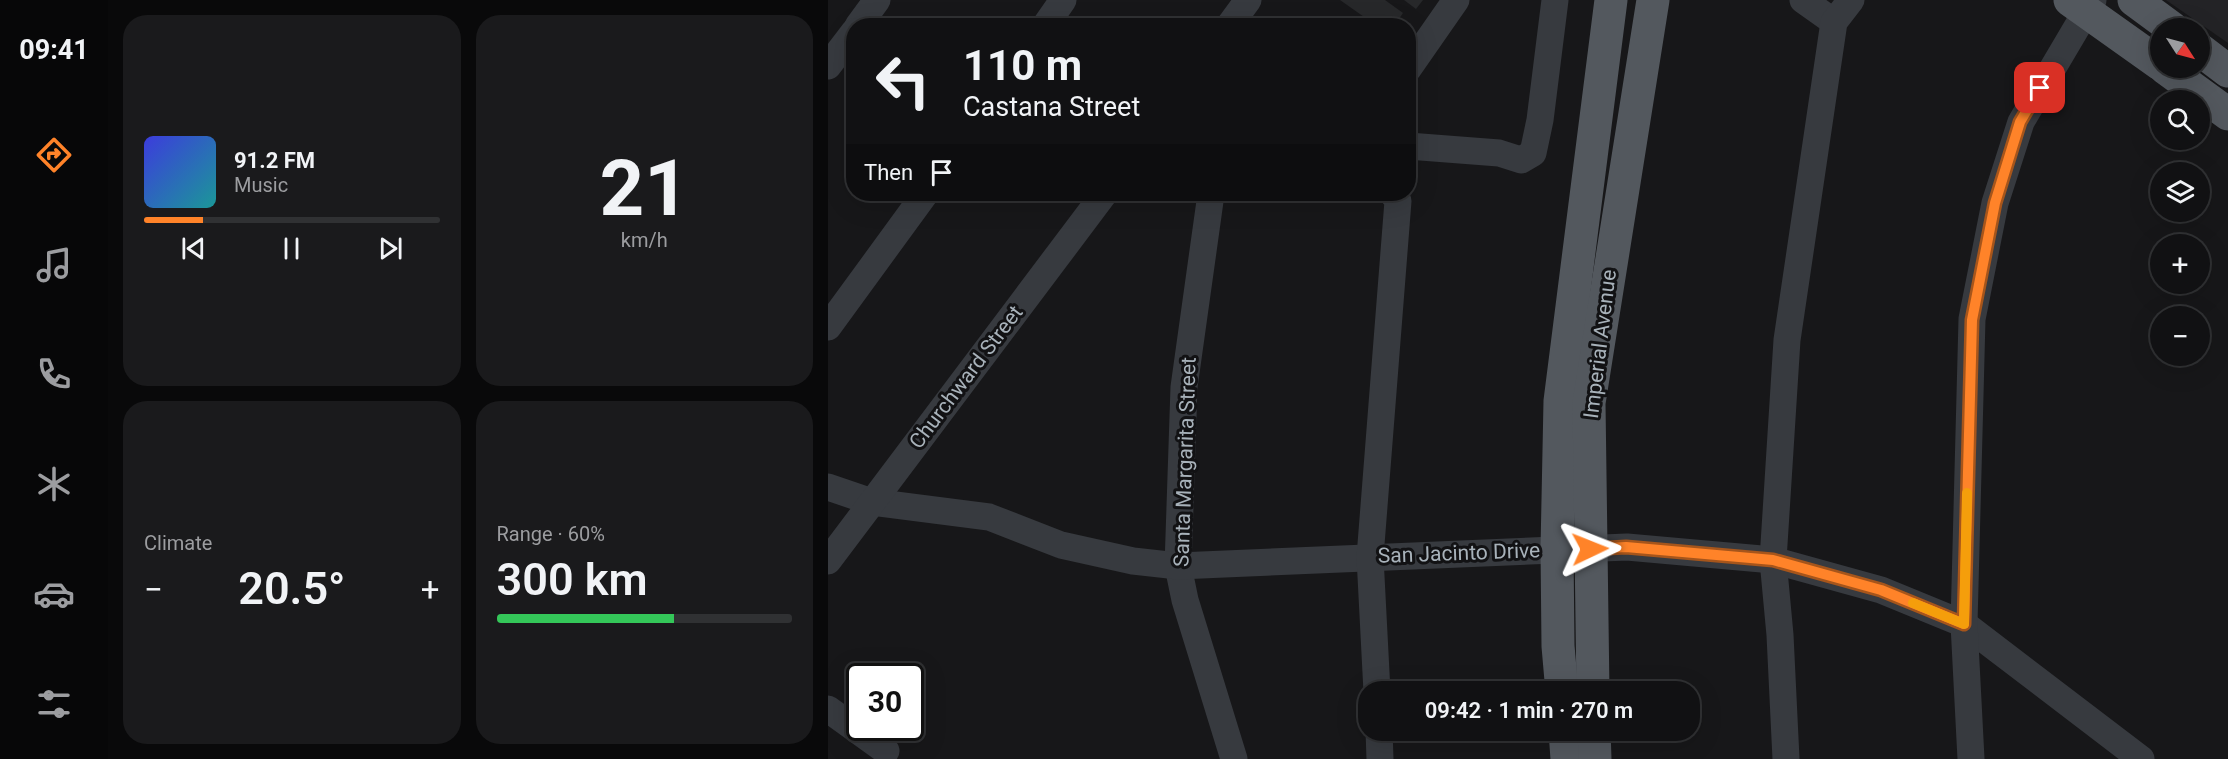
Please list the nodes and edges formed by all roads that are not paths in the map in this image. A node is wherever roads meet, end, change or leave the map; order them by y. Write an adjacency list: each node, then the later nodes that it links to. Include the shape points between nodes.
1 (877, 0): 12 (street)
2 (1063, 0): 13 (street)
3 (1248, 0): 14 (street)
4 (1456, 0): 19 (street)
5 (1555, 0): 23 (street, via 1533,153 1521,160 1499,153)
6 (1611, 0): 31 (main road, Imperial Avenue, via 1560,401)
7 (1653, 0): 32 (main road, Imperial Avenue, via 1589,403)
8 (1803, 0): 16 (street)
9 (1851, 0): 16 (street)
10 (2134, 0): 15 (main road)
11 (2083, 3): 18 (main road); 37 (street, via 2020,122 1995,203 1974,308)
12 (864, 18)
13 (1051, 18)
14 (1235, 18)
15 (2158, 18)
16 (1834, 22): 34 (street, via 1787,340)
17 (846, 42): 20 (street)
18 (2150, 56)
19 (1416, 58)
20 (828, 66)
21 (2179, 78): 22 (main road)
22 (2228, 114)
23 (1416, 147)
24 (920, 201): 28 (street)
25 (1099, 201): 30 (street, Churchward Street)
26 (1210, 201): 36 (street, Santa Margarita Street, via 1184,387)
27 (1398, 201): 33 (street)
28 (828, 327)
29 (828, 487): 30 (street, San Jacinto Drive)
30 (872, 502): 35 (street, Churchward Street); 36 (street, San Jacinto Drive, via 989,518 1061,545 1133,561)
31 (1557, 549): 32 (street, San Jacinto Drive); 33 (street, San Jacinto Drive); 39 (main road, Imperial Avenue)
32 (1590, 549): 34 (street, San Jacinto Drive, via 1626,547); 40 (main road, Imperial Avenue)
33 (1370, 557): 36 (street, San Jacinto Drive); 38 (street)
34 (1773, 560): 37 (street, San Jacinto Drive, via 1881,590); 50 (street)
35 (828, 561)
36 (1178, 566): 46 (street, Santa Margarita Street)
37 (1964, 624): 51 (street); 52 (street, San Jacinto Drive)
38 (1376, 681)
39 (1561, 681)
40 (1593, 681)
41 (828, 709): 45 (street)
42 (1379, 741): 47 (street)
43 (1566, 741): 48 (main road)
44 (1594, 741): 49 (main road)
45 (886, 751)
46 (1234, 759)
47 (1380, 759)
48 (1567, 759)
49 (1595, 759)
50 (1786, 759)
51 (1971, 759)
52 (2141, 759)

